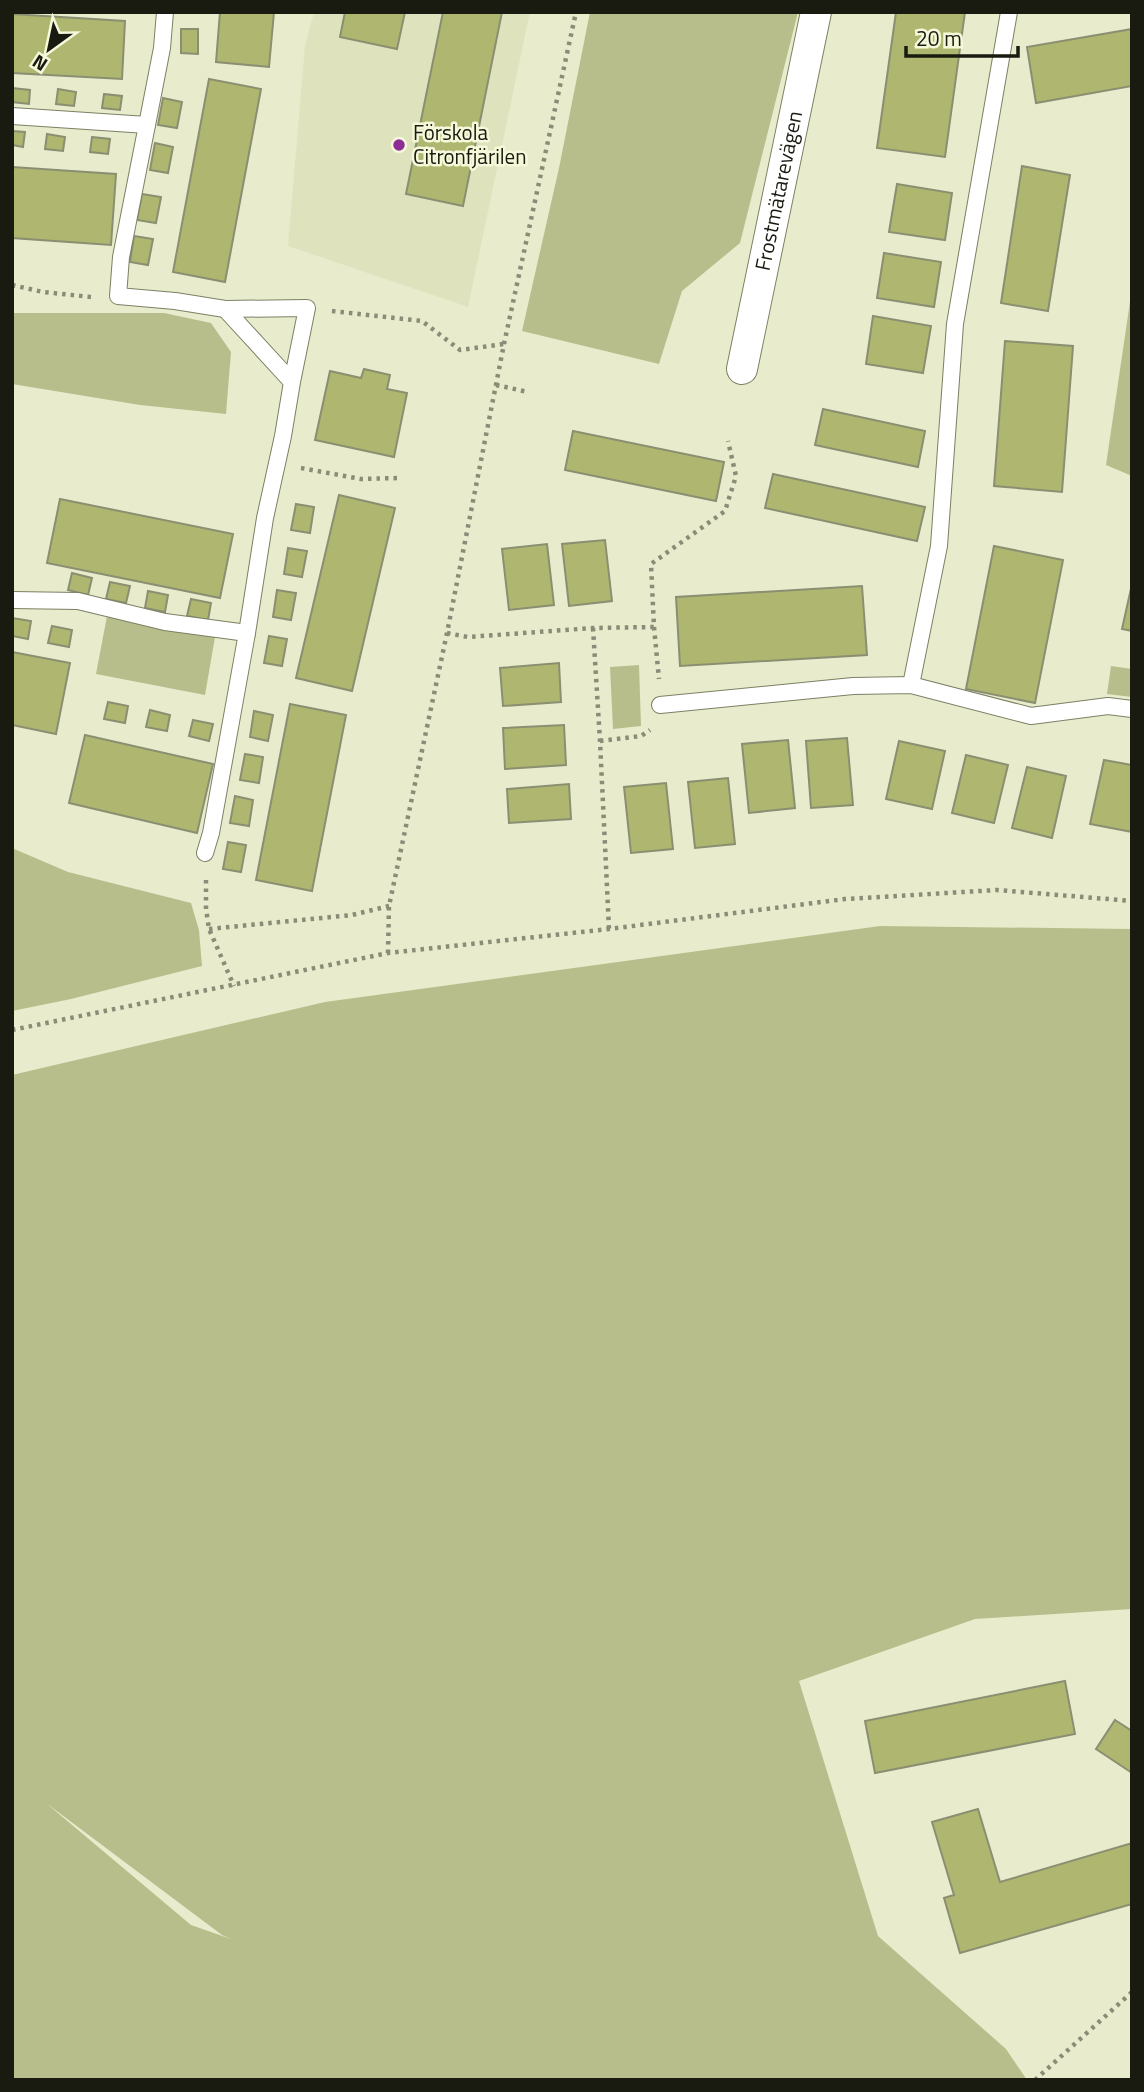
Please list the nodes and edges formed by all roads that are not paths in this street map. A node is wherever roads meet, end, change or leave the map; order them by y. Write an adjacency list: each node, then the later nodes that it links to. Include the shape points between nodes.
1 (165, 12): 5 (lane)
2 (816, 12): 7 (street, Frostmätarevägen)
3 (1009, 12): 11 (lane, via 956,324 939,545)
4 (12, 116): 5 (lane)
5 (147, 125): 6 (lane, via 121,257 118,296)
6 (225, 309): 8 (lane); 8 (lane, via 307,308)
7 (742, 369)
8 (292, 382): 10 (lane)
9 (12, 600): 10 (lane, via 78,601 165,622)
10 (247, 633): 14 (lane)
11 (911, 685): 12 (lane, via 853,686); 13 (lane, via 1031,716 1108,706)
12 (660, 705)
13 (1132, 709)
14 (205, 853)

